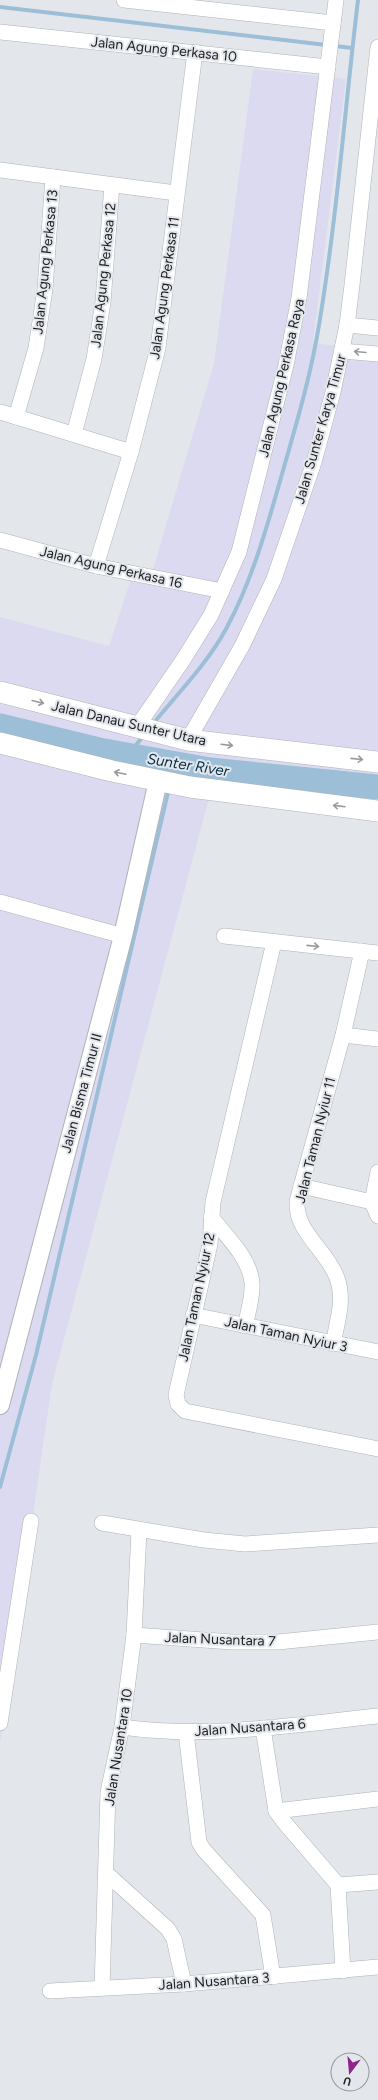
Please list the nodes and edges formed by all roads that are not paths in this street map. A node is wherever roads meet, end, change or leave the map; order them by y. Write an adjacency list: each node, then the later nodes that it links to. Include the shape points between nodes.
1 (124, 0): 3 (street)
2 (336, 0): 3 (street, Jalan Agung Perkasa Raya)
3 (332, 29): 7 (street, Jalan Agung Perkasa Raya)
4 (0, 32): 6 (street, Jalan Agung Perkasa 10)
5 (378, 47): 8 (street, Jalan Sunter Karya Timur)
6 (195, 52): 7 (street, Jalan Agung Perkasa 10); 12 (street, Jalan Agung Perkasa 11)
7 (329, 61): 23 (street, Jalan Agung Perkasa Raya, via 299,298 286,365 239,552)
8 (373, 147): 13 (street, Jalan Sunter Karya Timur)
9 (0, 170): 10 (street, Jalan Agung Perkasa 12)
10 (53, 177): 11 (street, Jalan Agung Perkasa 12); 18 (street, Jalan Agung Perkasa 13, via 50,244 36,348)
11 (112, 185): 12 (street, Jalan Agung Perkasa 12); 19 (street, Jalan Agung Perkasa 12, via 103,302 94,359)
12 (176, 193): 20 (street, Jalan Agung Perkasa 11, via 158,348)
13 (347, 325): 14 (street); 15 (street, Jalan Sunter Karya Timur)
14 (378, 328)
15 (342, 351): 16 (street, one-way to 15); 26 (street, Jalan Sunter Karya Timur, via 314,462 274,579 242,646)
16 (378, 354)
17 (0, 412): 18 (street)
18 (16, 417): 19 (street)
19 (74, 434): 20 (street)
20 (131, 452): 22 (street, Jalan Agung Perkasa 11)
21 (0, 540): 22 (street, Jalan Agung Perkasa 16)
22 (96, 566): 23 (street, Jalan Agung Perkasa 16)
23 (222, 592): 25 (street, Jalan Agung Perkasa Raya, via 211,615)
24 (0, 692): 25 (main road, Jalan Danau Sunter Utara, one-way to 25)
25 (141, 728): 26 (main road, Jalan Danau Sunter Utara)
26 (185, 740): 28 (main road, Jalan Danau Sunter Utara, one-way to 28)
27 (0, 743): 29 (main road, one-way to 27)
28 (378, 762)
29 (162, 782): 30 (main road, one-way to 29); 32 (street, Jalan Bisma Timur II)
30 (378, 811)
31 (0, 902): 32 (street)
32 (123, 936): 48 (street, Jalan Bisma Timur II)
33 (224, 936): 34 (street)
34 (274, 942): 35 (street, one-way to 35); 43 (street, Jalan Taman Nyiur 12)
35 (362, 951): 36 (street); 37 (street, Jalan Taman Nyiur 11)
36 (378, 953)
37 (342, 1035): 38 (street); 40 (street, Jalan Taman Nyiur 11)
38 (378, 1039)
39 (378, 1172): 41 (street)
40 (301, 1186): 41 (street); 46 (street, Jalan Taman Nyiur 11, via 297,1207 300,1221 332,1268 339,1285 341,1302)
41 (372, 1202): 42 (street)
42 (378, 1216)
43 (211, 1217): 44 (street, Jalan Taman Nyiur 12, via 210,1244); 45 (street, via 244,1258 251,1274 252,1284)
44 (193, 1315): 45 (street, Jalan Taman Nyiur 3); 49 (street, Jalan Taman Nyiur 12, via 176,1395 178,1404 185,1411)
45 (245, 1326): 46 (street, Jalan Taman Nyiur 3)
46 (333, 1344): 47 (street, Jalan Taman Nyiur 3)
47 (378, 1352)
48 (2, 1391)
49 (378, 1450)
50 (31, 1521): 57 (street)
51 (102, 1523): 52 (street)
52 (139, 1530): 53 (street, via 245,1544); 55 (street, Jalan Nusantara 10)
53 (378, 1535)
54 (378, 1632): 55 (street, Jalan Nusantara 7, via 263,1642)
55 (134, 1635): 58 (street, Jalan Nusantara 10)
56 (378, 1716): 59 (street, Jalan Nusantara 6)
57 (0, 1723)
58 (122, 1727): 60 (street, Jalan Nusantara 6); 63 (street, Jalan Nusantara 10, via 108,1792)
59 (263, 1728): 60 (street, Jalan Nusantara 6); 62 (street)
60 (186, 1732): 68 (street, via 199,1842 263,1916)
61 (378, 1799): 62 (street)
62 (276, 1810): 65 (street)
63 (106, 1873): 69 (street, via 168,1929 174,1938); 70 (street, Jalan Nusantara 10)
64 (378, 1882): 65 (street)
65 (338, 1885): 67 (street)
66 (378, 1967): 67 (street, Jalan Nusantara 3)
67 (343, 1970): 68 (street, Jalan Nusantara 3)
68 (273, 1977): 69 (street, Jalan Nusantara 3)
69 (184, 1984): 70 (street, Jalan Nusantara 3)
70 (102, 1988): 71 (street, Jalan Nusantara 3)
71 (50, 1991)

